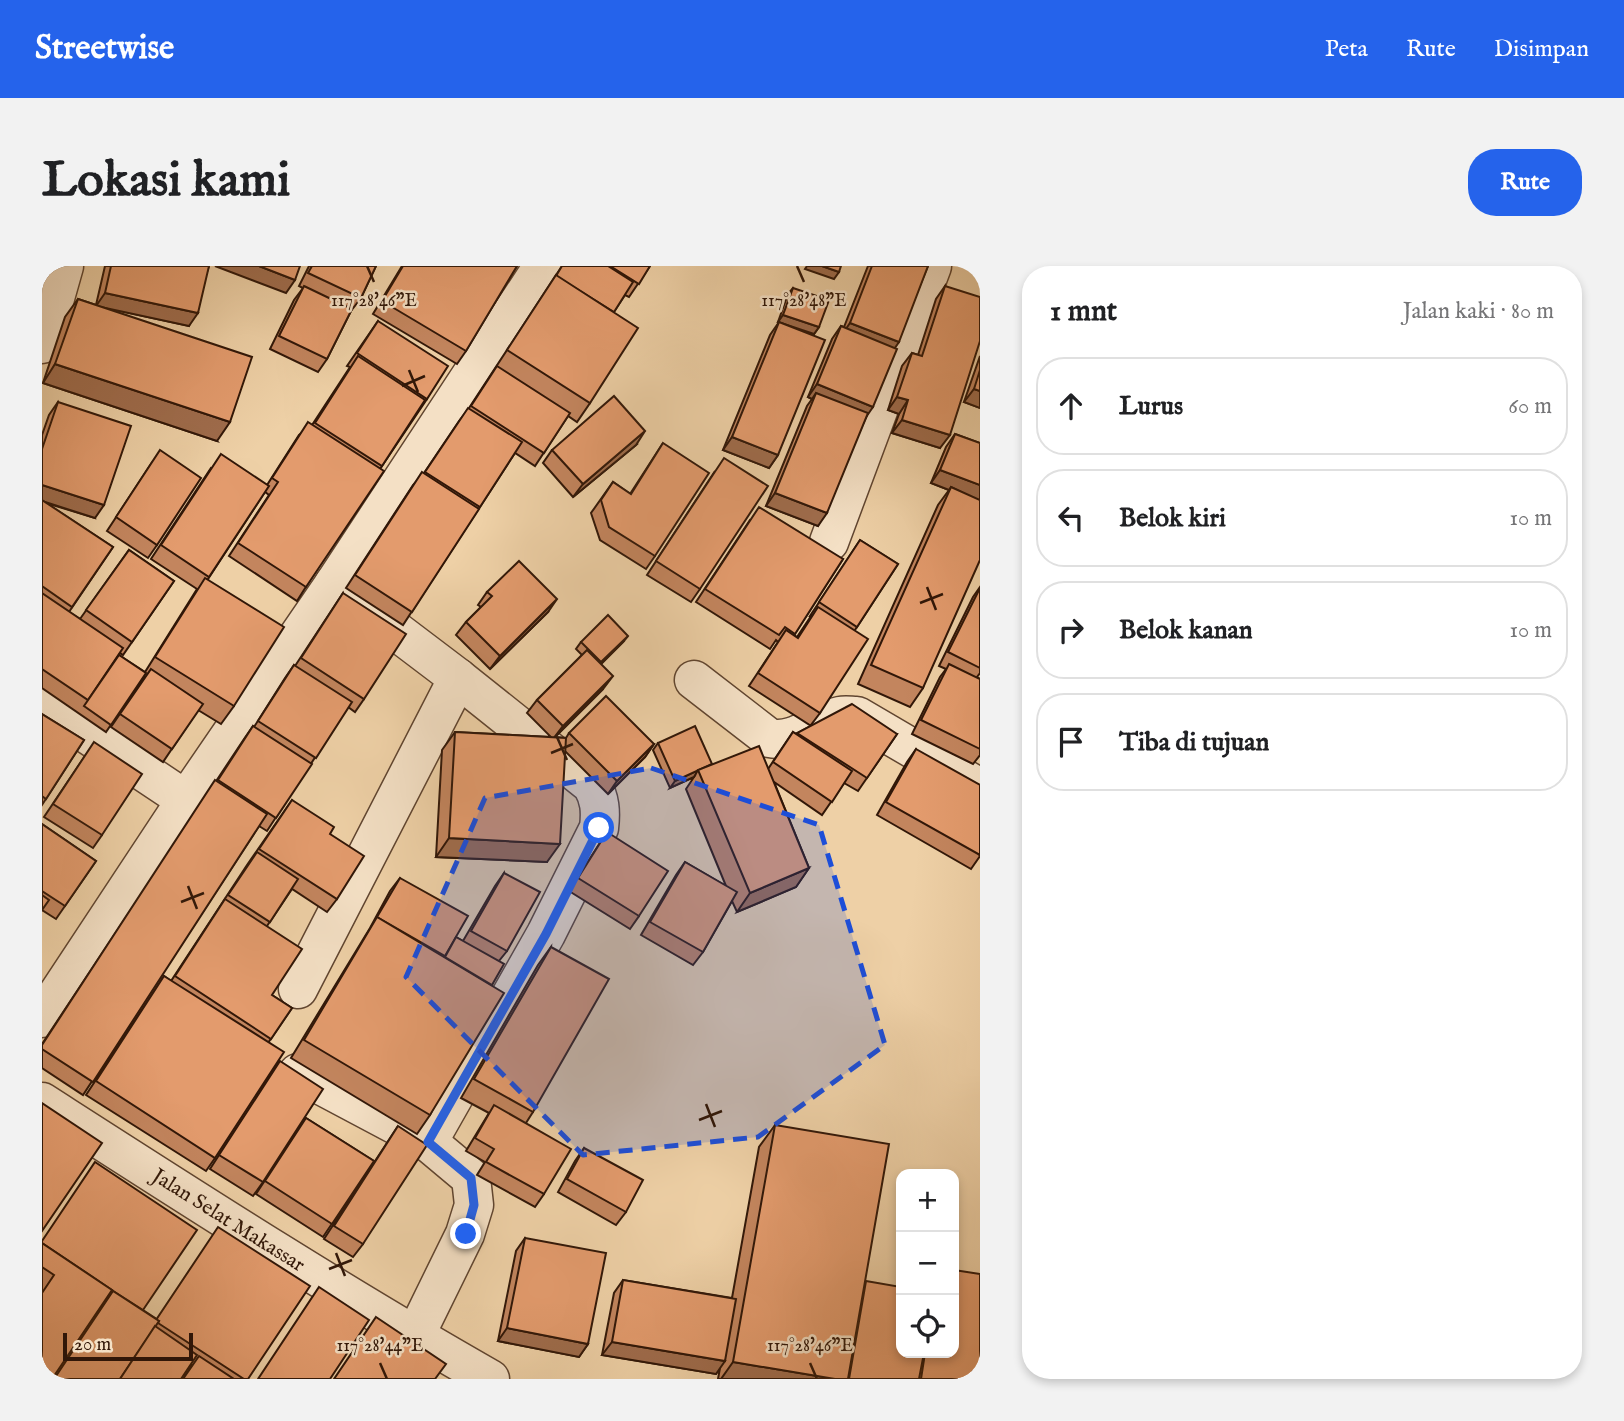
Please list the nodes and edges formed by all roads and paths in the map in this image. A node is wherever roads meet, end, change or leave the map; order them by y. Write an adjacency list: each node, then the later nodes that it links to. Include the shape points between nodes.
1 (64, 266): 4 (street)
2 (542, 266): 6 (street)
3 (932, 266): 5 (street)
4 (42, 344)
5 (830, 541)
6 (334, 584): 7 (street); 11 (street)
7 (458, 678): 12 (street); 16 (street, via 592,785 601,814 599,828 546,934)
8 (694, 680): 10 (street, via 769,738 788,739 839,716 857,716)
9 (42, 704): 11 (street)
10 (980, 788)
11 (186, 800): 13 (street)
12 (298, 989)
13 (42, 1018)
14 (298, 1073): 16 (street)
15 (42, 1102): 17 (street, Jalan Selat Makassar)
16 (428, 1142): 17 (street, via 471,1178 474,1205 466,1234)
17 (415, 1336): 18 (street, Jalan Selat Makassar)
18 (489, 1379)

